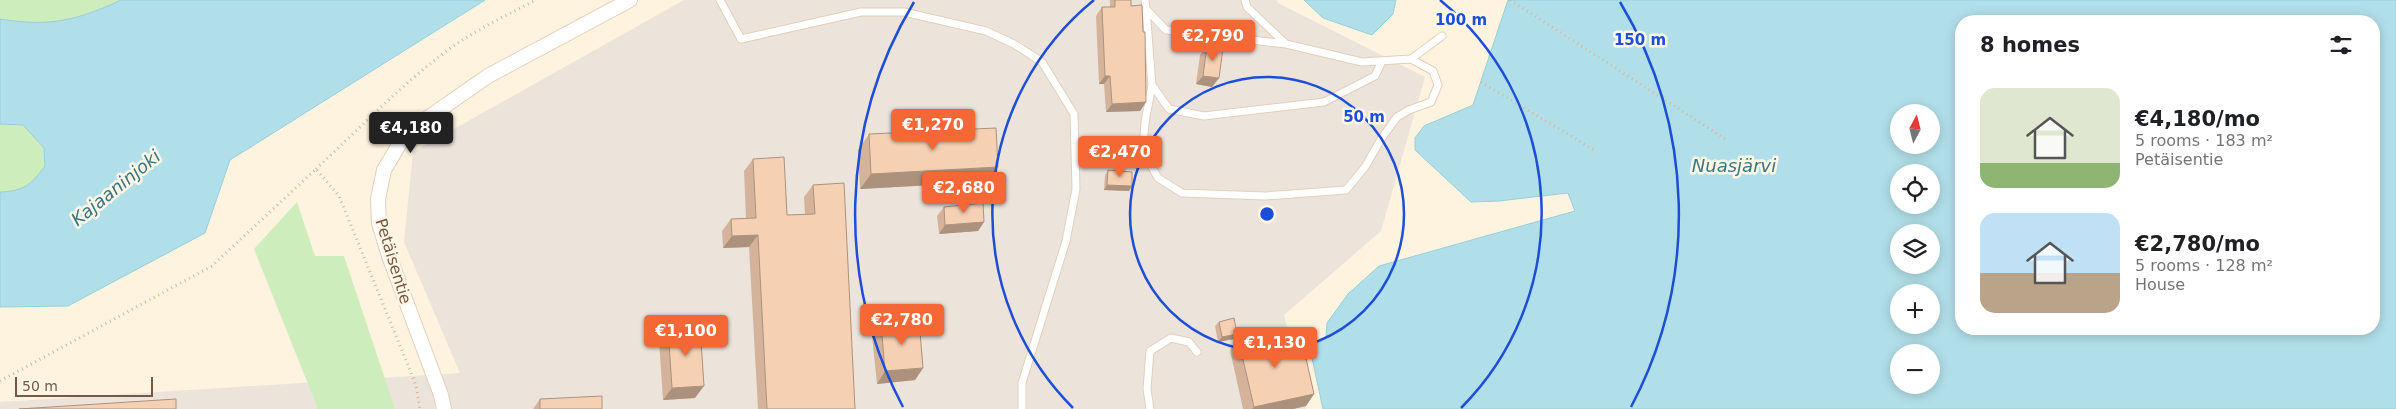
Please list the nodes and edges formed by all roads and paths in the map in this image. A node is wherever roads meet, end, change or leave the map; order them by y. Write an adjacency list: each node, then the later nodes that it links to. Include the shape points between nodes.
1 (536, 0): 16 (path, via 484,26 441,55)
2 (630, 0): 20 (street, Petäisentie, via 481,82 419,124 400,143 384,170 378,199 379,222)
3 (720, 0): 21 (lane, via 741,39 861,12 904,12 986,31 1042,62 1074,114 1076,189 1066,241 1022,383)
4 (1145, 0): 7 (lane)
5 (1245, 0): 9 (lane, via 1247,7)
6 (1510, 0): 14 (path)
7 (1146, 8): 9 (lane, via 1166,30); 13 (lane)
8 (1442, 36): 10 (lane)
9 (1286, 44): 11 (lane, via 1362,62)
10 (1411, 59): 11 (lane); 13 (lane, via 1433,71 1438,84 1431,102 1396,117 1365,167 1346,190 1266,196 1182,193 1158,178 1143,151)
11 (1382, 61): 13 (lane, via 1375,76 1324,102 1262,111 1204,116 1169,109)
12 (1481, 82): 15 (path)
13 (1152, 85)
14 (1727, 140)
15 (1594, 150)
16 (316, 169): 18 (path, via 212,266); 19 (path, via 338,196 416,385)
17 (1197, 352): 22 (lane, via 1189,342 1172,338 1150,351 1147,389)
18 (0, 381)
19 (420, 409)
20 (444, 409)
21 (1022, 409)
22 (1150, 409)

